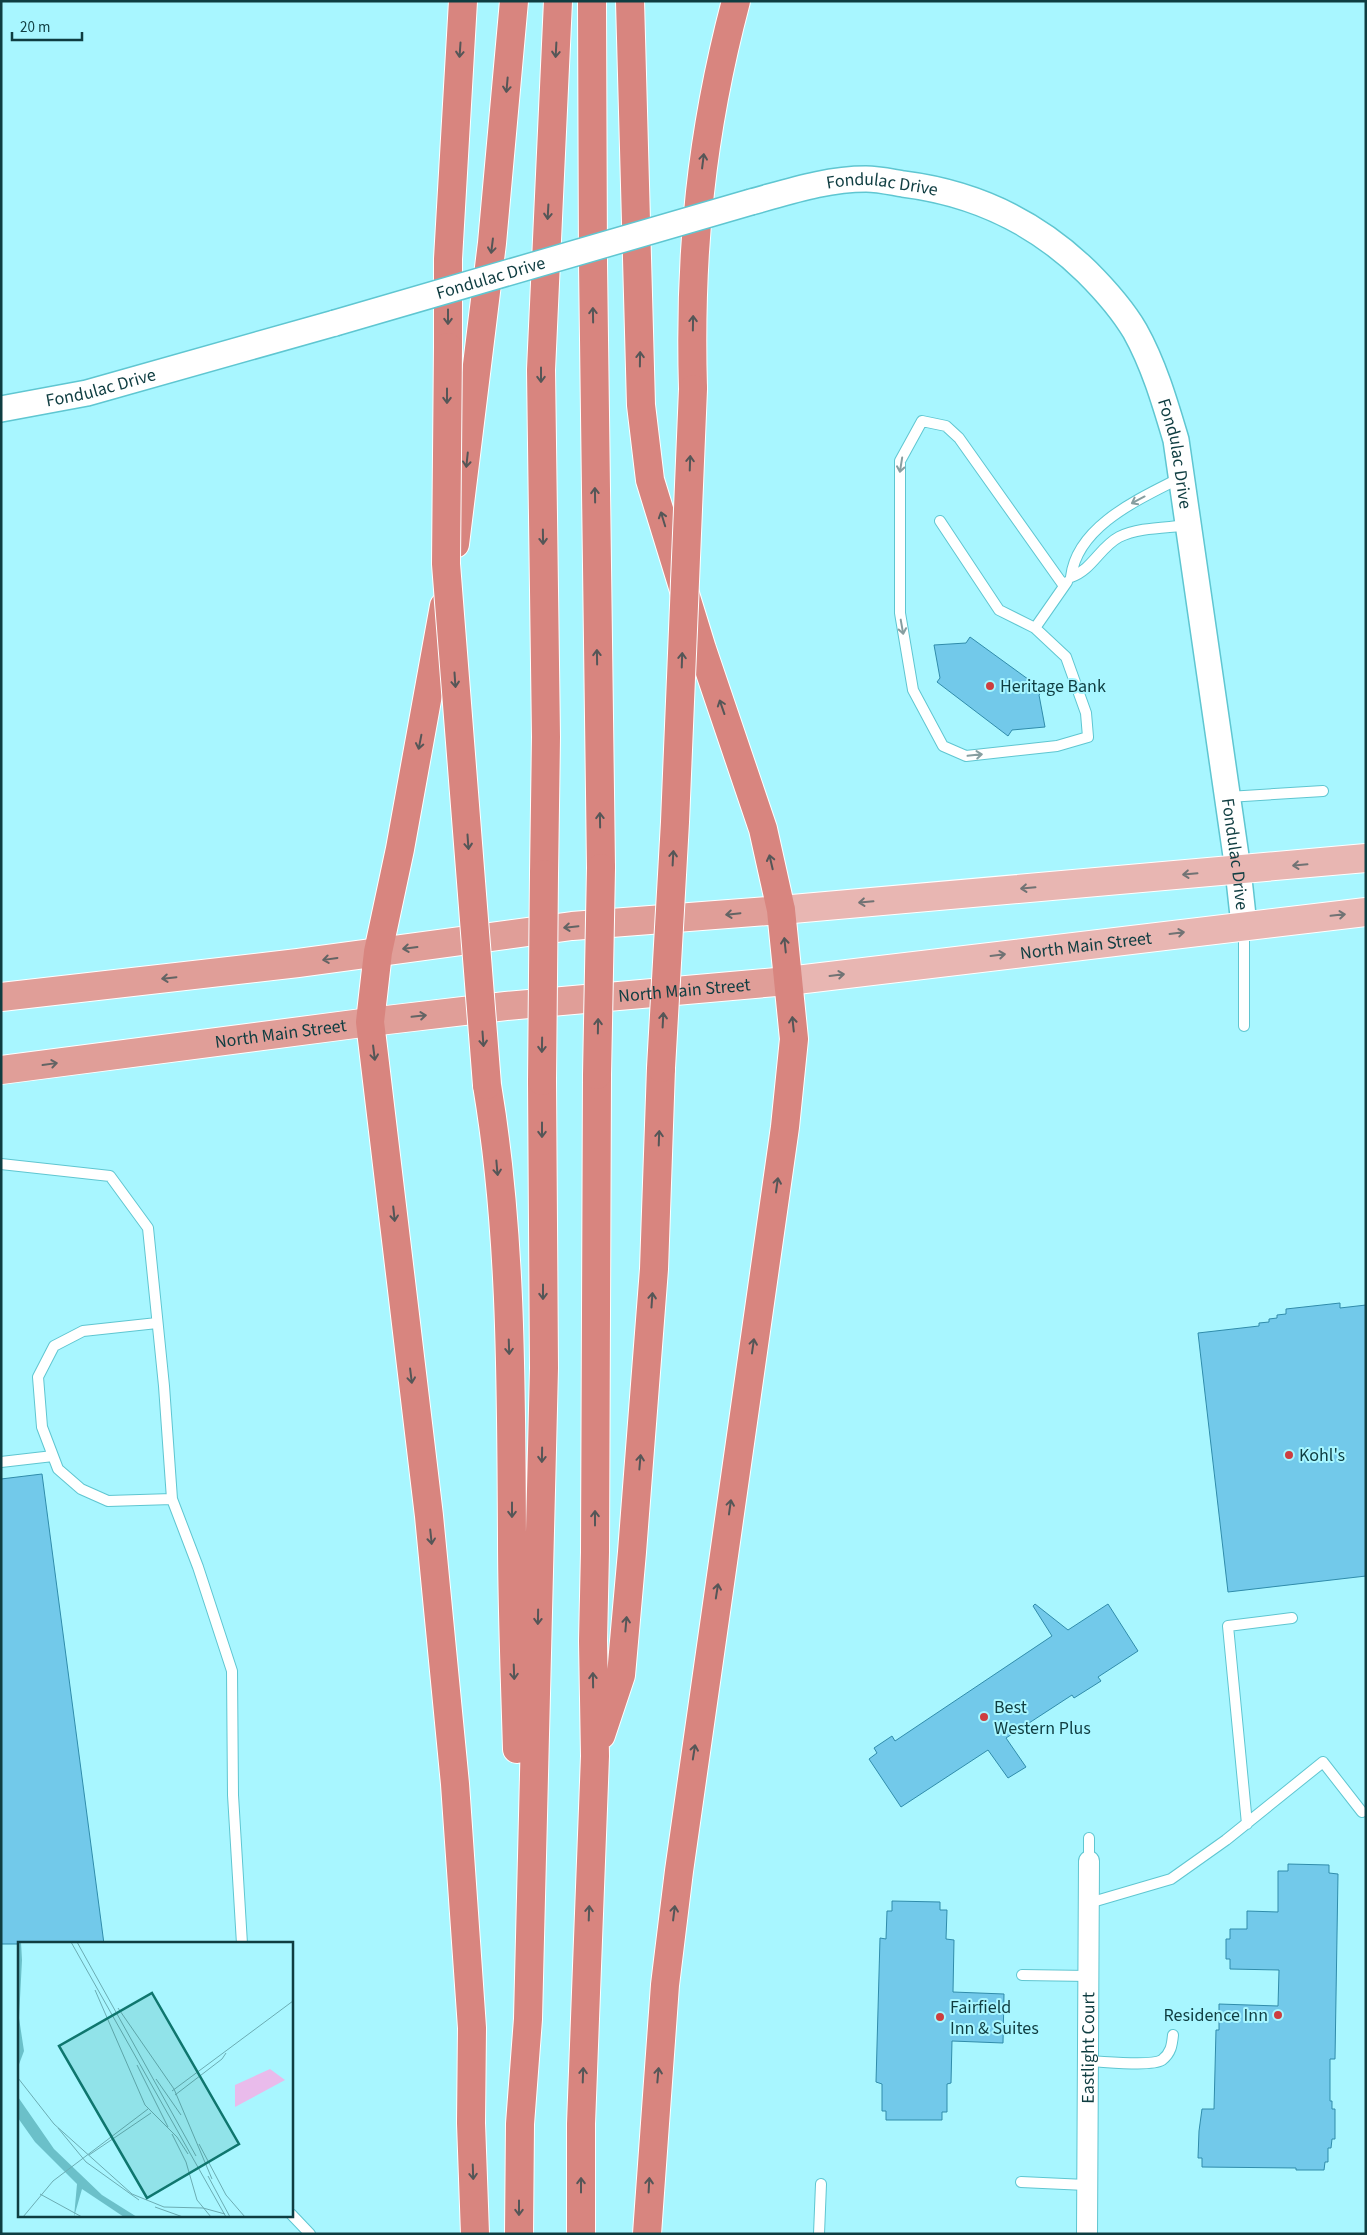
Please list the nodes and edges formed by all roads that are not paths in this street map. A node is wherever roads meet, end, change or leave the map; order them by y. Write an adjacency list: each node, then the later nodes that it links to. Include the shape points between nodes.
1 (463, 1): 42 (highway, one-way to 42, bridge, via 448,259 446,564 487,1085 494,1129 509,1347 513,1646)
2 (514, 1): 21 (highway, one-way to 21, via 492,243 457,528 421,735)
3 (558, 1): 42 (highway, one-way to 42, bridge, via 541,370 546,737 542,1081 544,1368)
4 (592, 1): 33 (highway, one-way to 4, bridge, via 593,1641 600,868)
5 (630, 1): 18 (highway, one-way to 5, via 763,829 702,649 649,473 641,405)
6 (736, 1): 33 (highway, one-way to 6, bridge, via 621,1675 654,1269 694,389 693,269 702,160)
7 (1, 409): 8 (street, Fondulac Drive, bridge, via 87,393 811,185 868,179 959,194 992,206 1025,223 1071,256 1106,291 1134,329 1162,392 1176,440)
8 (1181, 477): 10 (street, Fondulac Drive); 11 (lane, one-way to 11, via 1132,502 1087,537 1072,563)
9 (940, 521): 13 (lane, via 999,610)
10 (1189, 525): 11 (lane, via 1140,531 1118,538 1080,574); 15 (street, Fondulac Drive)
11 (1071, 577): 12 (lane)
12 (1064, 586): 13 (lane); 13 (lane, one-way to 13, via 959,438 946,426 922,421 900,461 900,612 913,690 943,746 966,756 1056,746 1088,737 1086,713 1066,657)
13 (1035, 628)
14 (1323, 791): 15 (lane)
15 (1228, 797): 17 (street, Fondulac Drive)
16 (1366, 858): 17 (main road, one-way to 17)
17 (1238, 870): 18 (main road, one-way to 18); 20 (street, Fondulac Drive)
18 (781, 910): 21 (highway, one-way to 21, via 572,926); 22 (highway, one-way to 18)
19 (1366, 912): 20 (main road, North Main Street, one-way to 19)
20 (1244, 925): 22 (main road, North Main Street, one-way to 20); 25 (lane)
21 (378, 952): 23 (highway, one-way to 23); 24 (highway)
22 (788, 981): 24 (highway, North Main Street, one-way to 22, via 506,1006); 53 (highway, one-way to 22, via 666,1976 691,1773 785,1127 794,1039)
23 (1, 997)
24 (370, 1022): 26 (highway, North Main Street, one-way to 24); 50 (highway, one-way to 50, via 429,1516 455,1784 472,2028)
25 (1244, 1026)
26 (1, 1070)
27 (1, 1164): 28 (lane, via 110,1176 148,1228)
28 (157, 1322): 29 (lane, via 83,1331 54,1346 38,1378 42,1427); 31 (lane)
29 (53, 1456): 30 (lane); 31 (lane, via 58,1469 80,1489 108,1501)
30 (1, 1462)
31 (172, 1499): 39 (lane, via 232,1671 233,1795)
32 (1292, 1618): 35 (lane, via 1228,1626)
33 (595, 1756): 52 (highway, one-way to 33, via 581,2124)
34 (1362, 1812): 35 (lane, via 1323,1762)
35 (1247, 1824): 38 (lane, via 1171,1880)
36 (1089, 1838): 37 (lane)
37 (1089, 1861): 38 (street, Eastlight Court)
38 (1089, 1903): 41 (street, Eastlight Court)
39 (242, 1942)
40 (1022, 1975): 41 (lane)
41 (1089, 1976): 44 (street, Eastlight Court)
42 (528, 2019): 51 (highway, one-way to 51, via 520,2124)
43 (1173, 2035): 44 (lane, via 1171,2049 1161,2061)
44 (1086, 2061): 47 (street, Eastlight Court)
45 (1021, 2182): 47 (lane)
46 (821, 2184): 54 (lane)
47 (1086, 2185): 55 (street, Eastlight Court)
48 (292, 2215): 49 (lane)
49 (308, 2234)
50 (475, 2234)
51 (519, 2234)
52 (581, 2234)
53 (647, 2234)
54 (820, 2234)
55 (1086, 2234)

